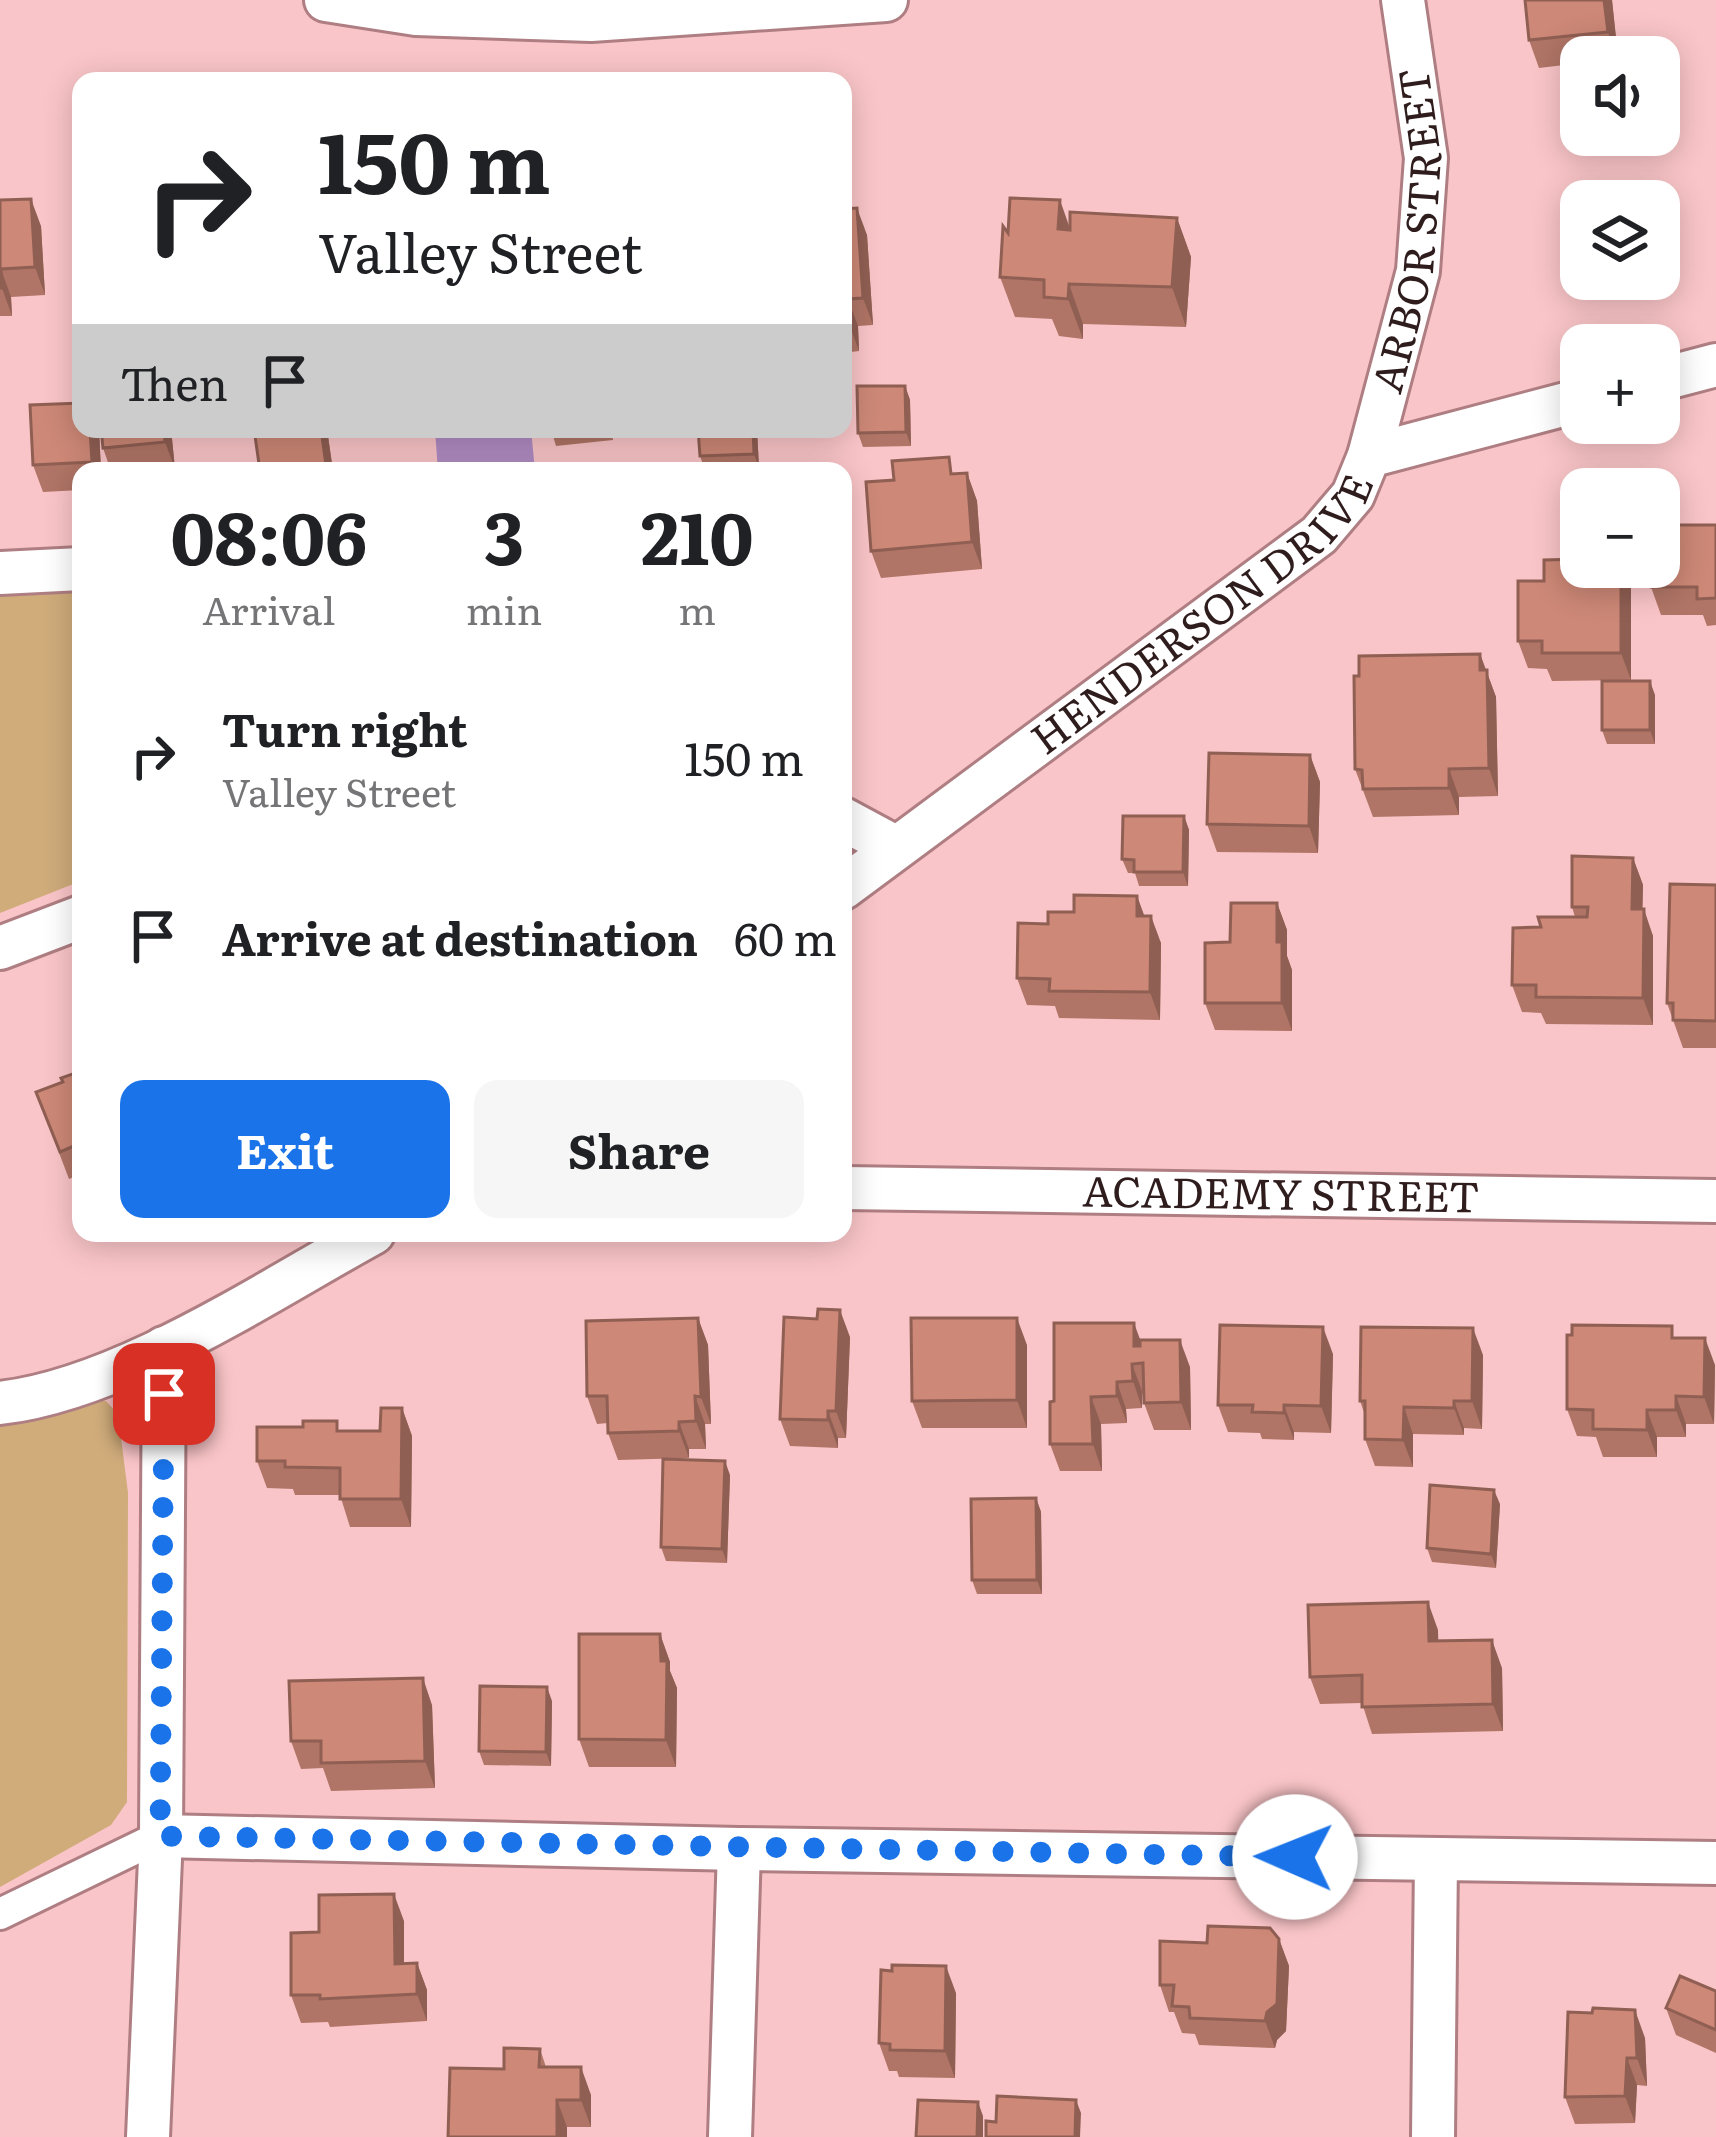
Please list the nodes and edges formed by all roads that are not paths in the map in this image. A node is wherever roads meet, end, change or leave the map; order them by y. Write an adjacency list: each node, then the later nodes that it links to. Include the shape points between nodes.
1 (326, 0): 4 (street, via 416,14)
2 (886, 0): 4 (street)
3 (1403, 0): 8 (street, ARBOR STREET, via 1426,158 1418,272)
4 (597, 10)
5 (1716, 365): 6 (street)
6 (1680, 374)
7 (1560, 406): 8 (street, HENDERSON DRIVE)
8 (1369, 456): 12 (street, HENDERSON DRIVE, via 1353,495 1319,535)
9 (72, 569): 10 (street)
10 (0, 573)
11 (852, 824): 12 (street)
12 (896, 847): 13 (street, HENDERSON DRIVE)
13 (852, 881)
14 (72, 920): 15 (street)
15 (0, 948)
16 (852, 1187): 17 (street, ACADEMY STREET)
17 (1716, 1201)
18 (357, 1242): 19 (street)
19 (164, 1348): 20 (street, via 77,1387); 21 (street)
20 (0, 1403)
21 (160, 1836): 22 (street); 25 (street); 26 (street)
22 (739, 1849): 23 (street); 27 (street)
23 (1436, 1860): 24 (street); 28 (street)
24 (1716, 1863)
25 (0, 1914)
26 (148, 2137)
27 (730, 2137)
28 (1433, 2137)

